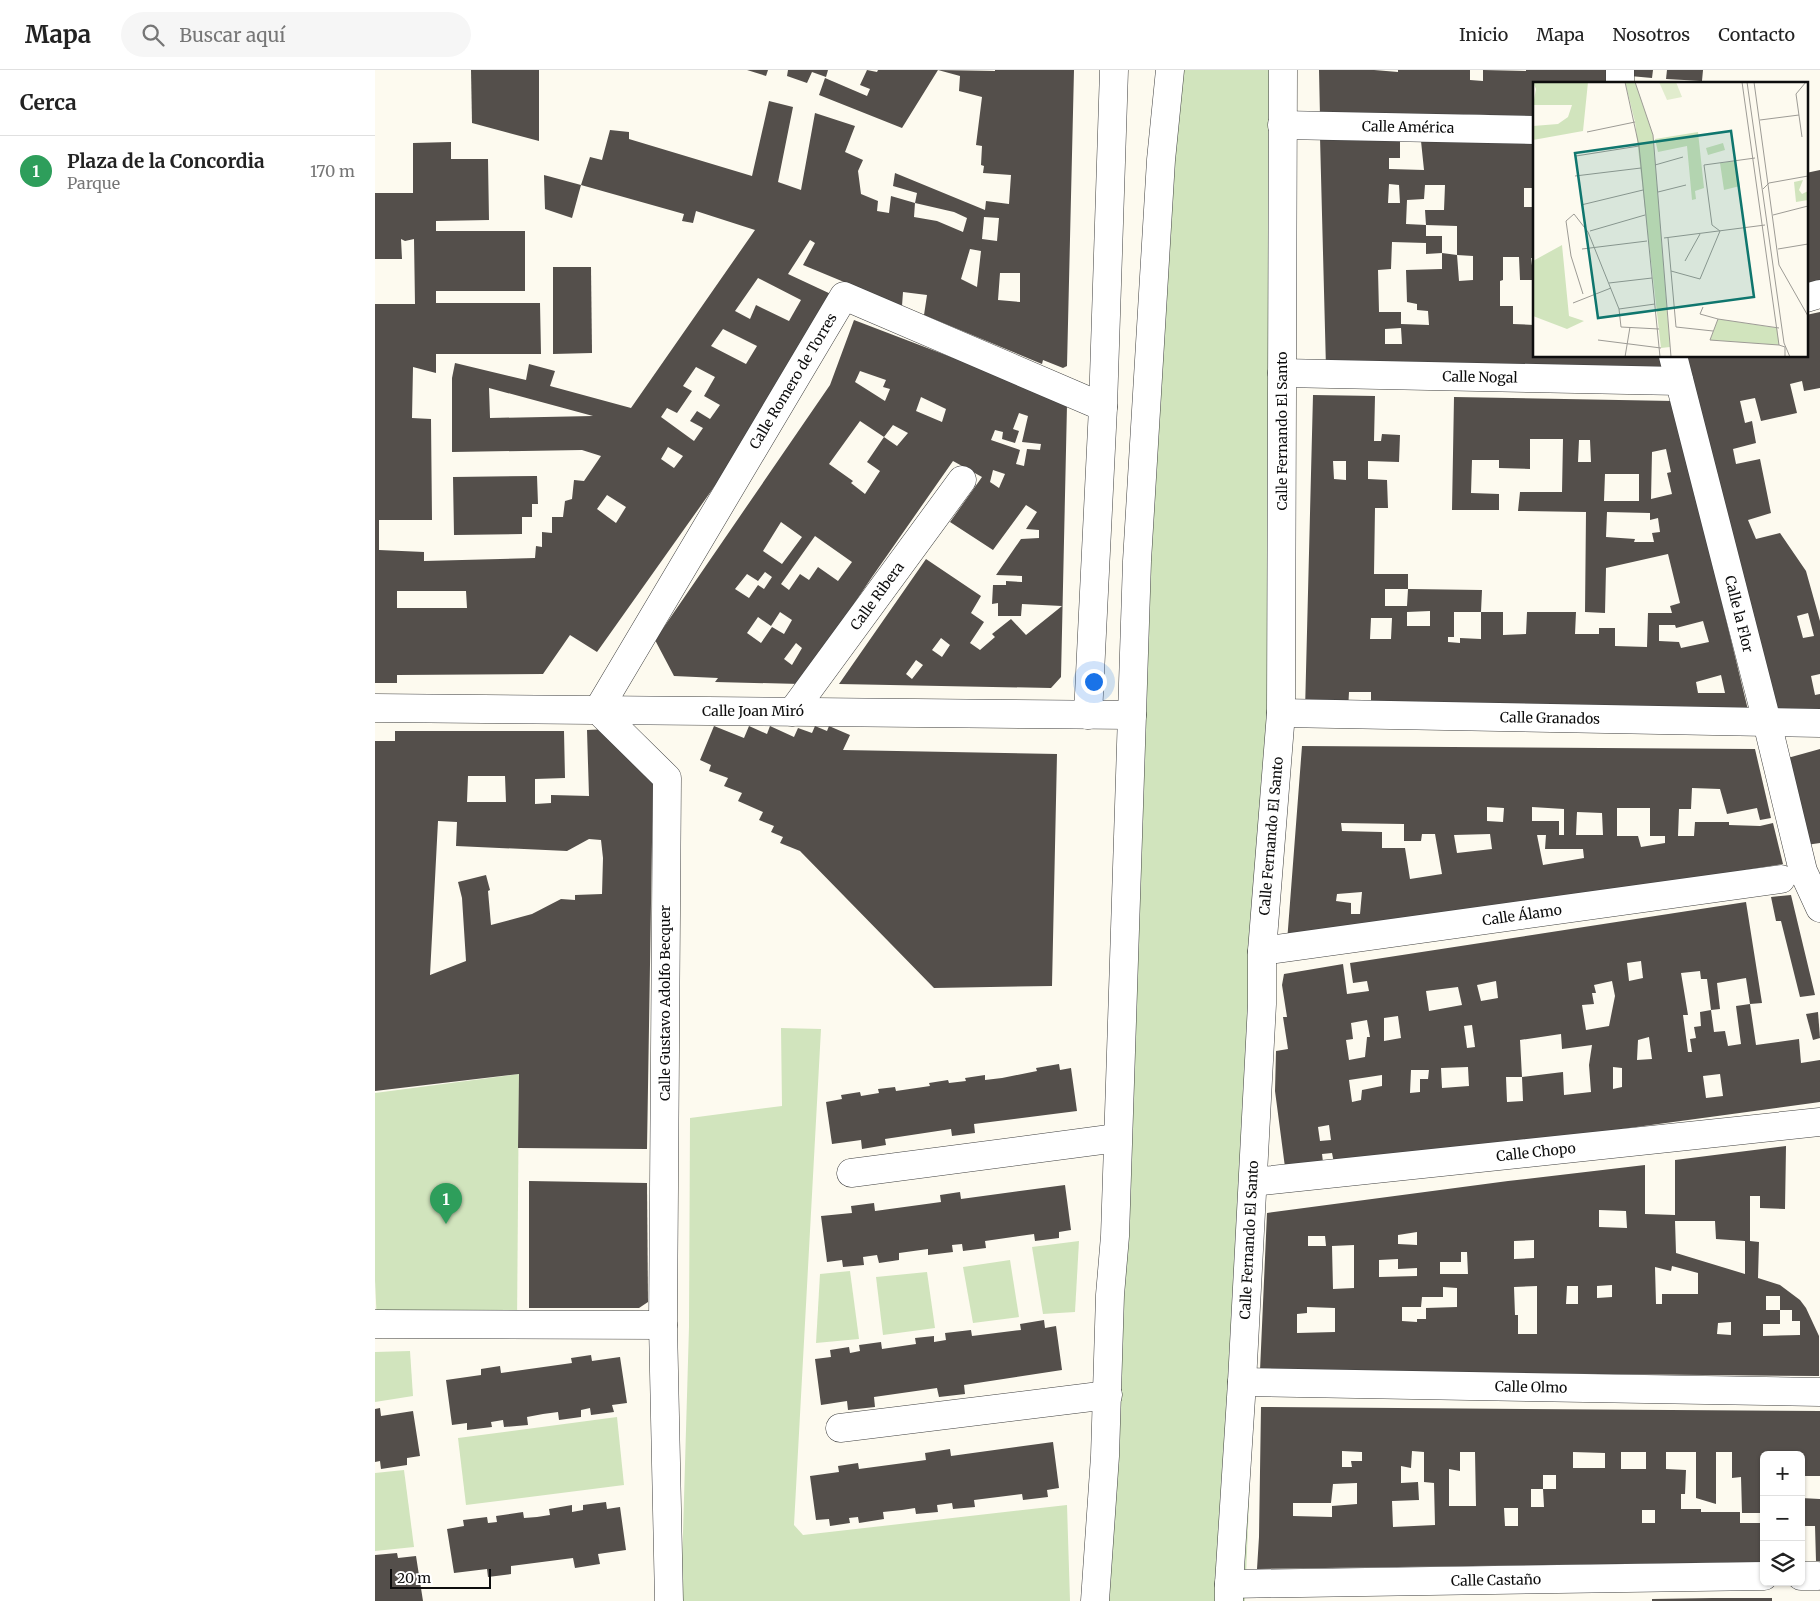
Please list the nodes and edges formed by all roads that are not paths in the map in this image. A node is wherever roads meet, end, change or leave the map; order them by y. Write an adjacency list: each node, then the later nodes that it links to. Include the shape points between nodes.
1 (1114, 70): 10 (street)
2 (1170, 70): 17 (street, via 1161,160 1140,502)
3 (1283, 70): 4 (street, Calle Fernando El Santo)
4 (1282, 125): 5 (street, Calle América); 9 (street, Calle Fernando El Santo)
5 (1533, 130)
6 (1820, 294): 7 (street)
7 (1807, 298)
8 (1676, 368): 9 (street, Calle Nogal); 18 (street, Calle la Flor)
9 (1282, 374): 15 (street, Calle Fernando El Santo)
10 (1103, 407): 13 (street, Calle Romero de Torres, via 844,296); 16 (street)
11 (962, 480): 14 (street, Calle Ribera)
12 (375, 708): 13 (street, Calle Joan Miró)
13 (598, 710): 14 (street, Calle Joan Miró); 28 (street, Calle Gustavo Adolfo Becquer, via 667,778)
14 (792, 712): 16 (street, Calle Joan Miró)
15 (1281, 713): 18 (street, Calle Granados); 22 (street, Calle Fernando El Santo)
16 (1088, 715): 17 (street, Calle Joan Miró)
17 (1131, 715): 24 (street)
18 (1767, 722): 19 (street, Calle Granados); 20 (street, Calle la Flor)
19 (1820, 723)
20 (1792, 875): 21 (street, Calle la Flor); 22 (street, Calle Álamo)
21 (1820, 908)
22 (1262, 951): 26 (street, Calle Fernando El Santo)
23 (1820, 1122): 26 (street, Calle Chopo)
24 (1117, 1138): 25 (street); 31 (street)
25 (851, 1172)
26 (1253, 1182): 29 (street, Calle Fernando El Santo)
27 (375, 1324): 28 (street)
28 (663, 1325): 35 (street, Calle Gustavo Adolfo Becquer)
29 (1242, 1382): 30 (street, Calle Olmo); 34 (street, Calle Fernando El Santo)
30 (1820, 1392)
31 (1108, 1395): 32 (street); 36 (street)
32 (840, 1428)
33 (1760, 1576): 34 (street, Calle Castaño)
34 (1229, 1592)
35 (669, 1601)
36 (1095, 1601)

